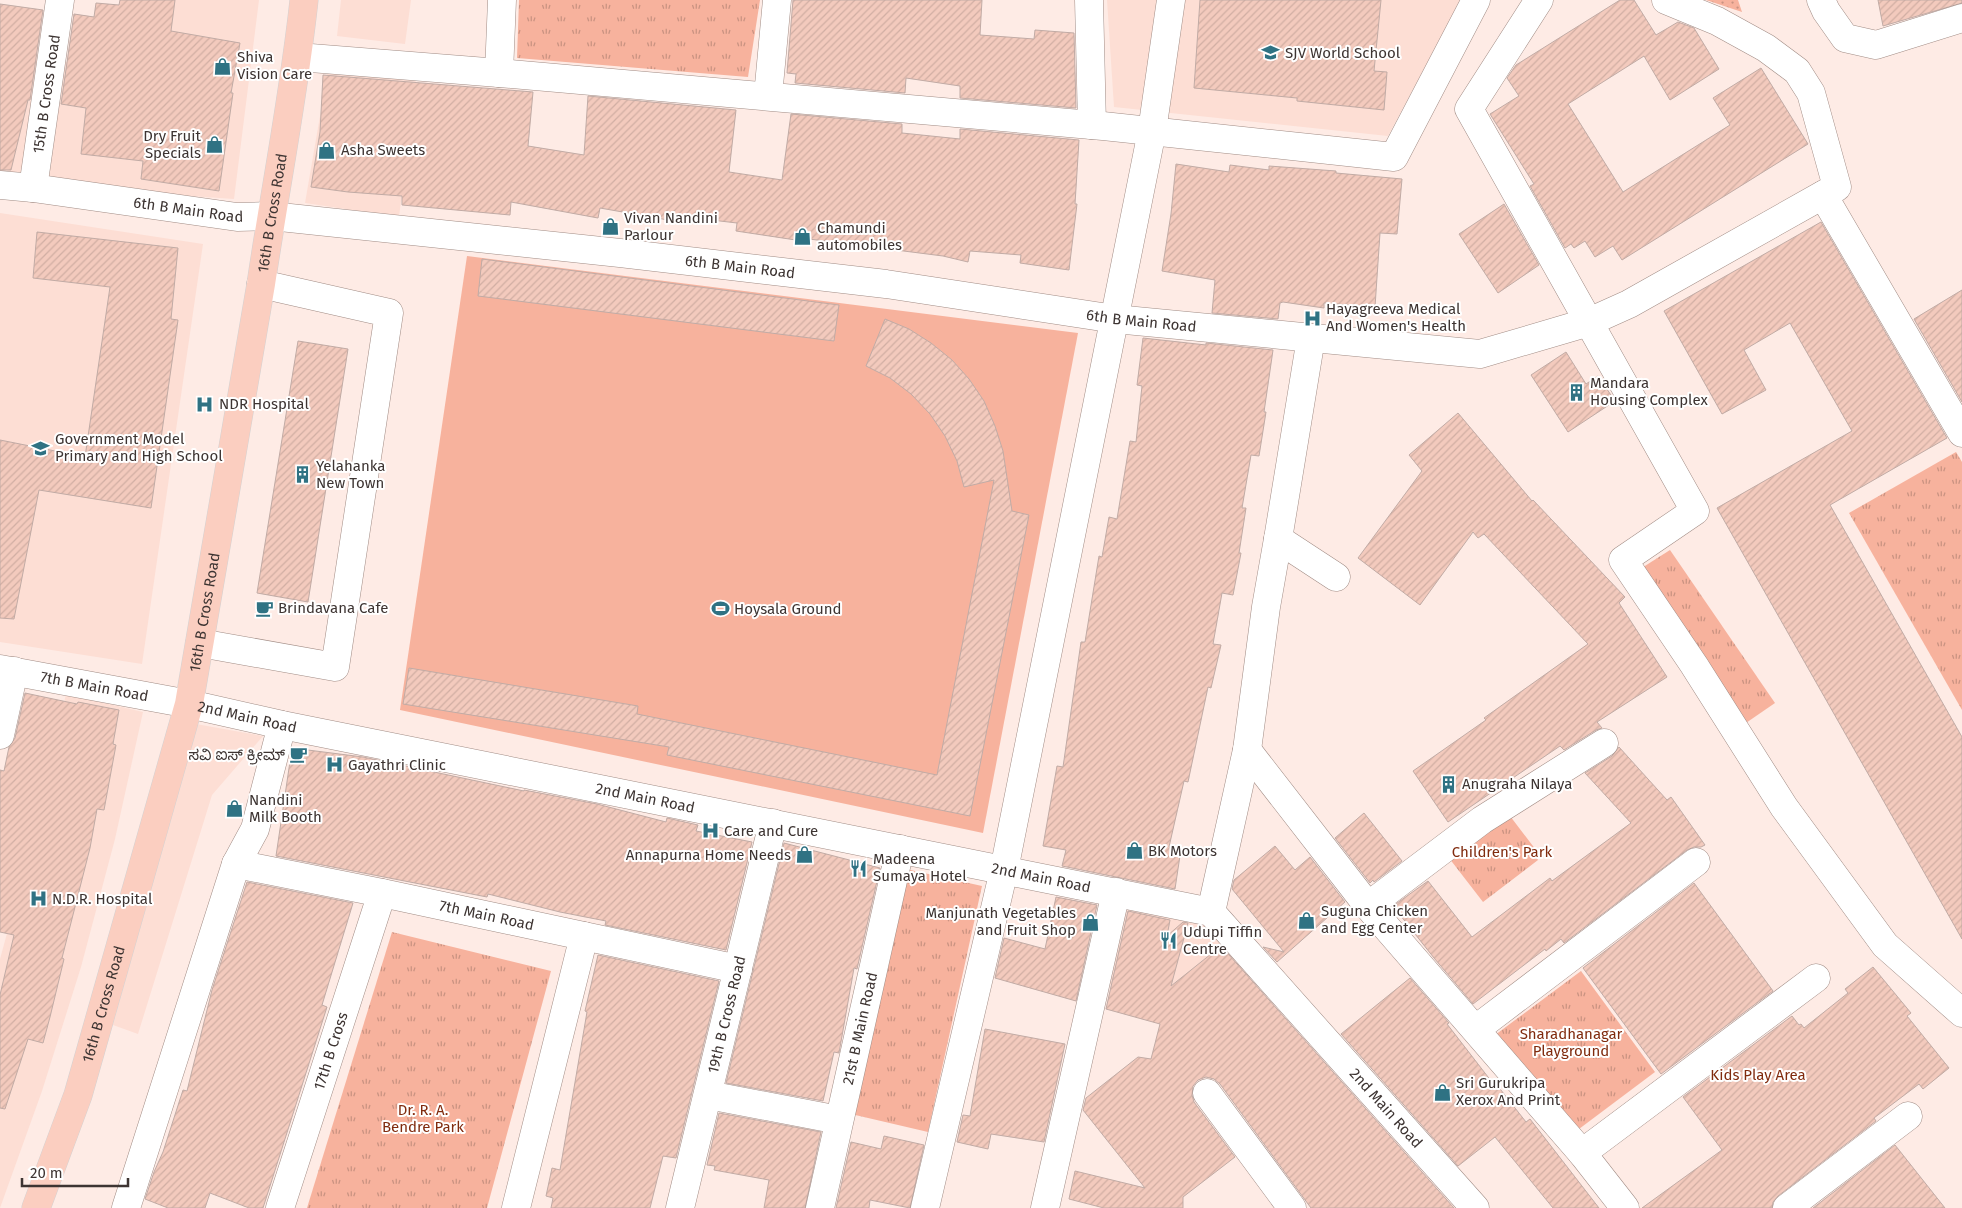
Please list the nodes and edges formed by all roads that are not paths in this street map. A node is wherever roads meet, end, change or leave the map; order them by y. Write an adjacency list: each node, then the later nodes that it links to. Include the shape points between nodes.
1 (60, 0): 18 (street, 15th B Cross Road)
2 (304, 0): 12 (main road, 16th B Cross Road)
3 (502, 0): 13 (street)
4 (777, 0): 14 (street)
5 (1089, 0): 15 (street)
6 (1171, 0): 16 (street)
7 (1476, 0): 16 (street, via 1394,157)
8 (1539, 0): 23 (street, via 1469,109)
9 (1666, 0): 19 (street, via 1766,48 1797,71 1811,93 1837,187)
10 (1821, 0): 11 (street, via 1845,38 1876,45)
11 (1962, 18)
12 (298, 57): 13 (street); 20 (main road, 16th B Cross Road)
13 (500, 73): 14 (street)
14 (768, 96): 15 (street)
15 (1103, 126): 16 (street)
16 (1152, 131): 22 (street)
17 (0, 185): 18 (street, 6th B Main Road)
18 (33, 188): 20 (street, 6th B Main Road, via 237,217)
19 (1823, 195): 23 (street, via 1629,304); 25 (street)
20 (271, 216): 21 (main road, 16th B Cross Road); 22 (street, 6th B Main Road, via 886,284)
21 (261, 284): 28 (main road, 16th B Cross Road); 28 (street, via 389,313 335,667)
22 (1115, 319): 24 (street, 6th B Main Road); 39 (street)
23 (1589, 322): 24 (street, 6th B Main Road, via 1480,354); 47 (street, via 1695,511 1623,560 1784,807 1885,945)
24 (1311, 338): 26 (street)
25 (1962, 433)
26 (1278, 540): 27 (street); 34 (street)
27 (1336, 577)
28 (200, 643): 30 (main road, 16th B Cross Road)
29 (7, 670): 30 (street, 7th B Main Road); 32 (street)
30 (189, 704): 31 (street, 2nd Main Road); 54 (main road, 16th B Cross Road, via 78,1095)
31 (282, 725): 35 (street, 2nd Main Road); 38 (street, via 255,829)
32 (0, 735)
33 (1604, 743): 42 (street, via 1482,820)
34 (1247, 750): 42 (street); 43 (street)
35 (774, 823): 36 (street, 2nd Main Road); 45 (street, 19th B Cross Road)
36 (900, 849): 39 (street, 2nd Main Road); 52 (street, 21st B Main Road)
37 (1696, 862): 48 (street)
38 (236, 864): 41 (street, 7th Main Road); 55 (street)
39 (1004, 870): 40 (street, 2nd Main Road); 60 (street)
40 (1116, 892): 43 (street, 2nd Main Road); 61 (street)
41 (382, 893): 44 (street, 7th Main Road); 56 (street, 17th B Cross)
42 (1368, 906): 48 (street)
43 (1211, 912): 63 (street, 2nd Main Road)
44 (584, 936): 45 (street, 7th Main Road); 57 (street)
45 (738, 969): 50 (street, 19th B Cross Road)
46 (1816, 978): 53 (street)
47 (1962, 1013)
48 (1476, 1028): 53 (street)
49 (1207, 1093): 62 (street)
50 (708, 1095): 52 (street); 58 (street, 19th B Cross Road)
51 (1908, 1116): 65 (street)
52 (840, 1120): 59 (street, 21st B Main Road)
53 (1582, 1153): 64 (street)
54 (36, 1208)
55 (126, 1208)
56 (280, 1208)
57 (516, 1208)
58 (680, 1208)
59 (820, 1208)
60 (925, 1208)
61 (1045, 1208)
62 (1292, 1208)
63 (1476, 1208)
64 (1625, 1208)
65 (1786, 1208)

